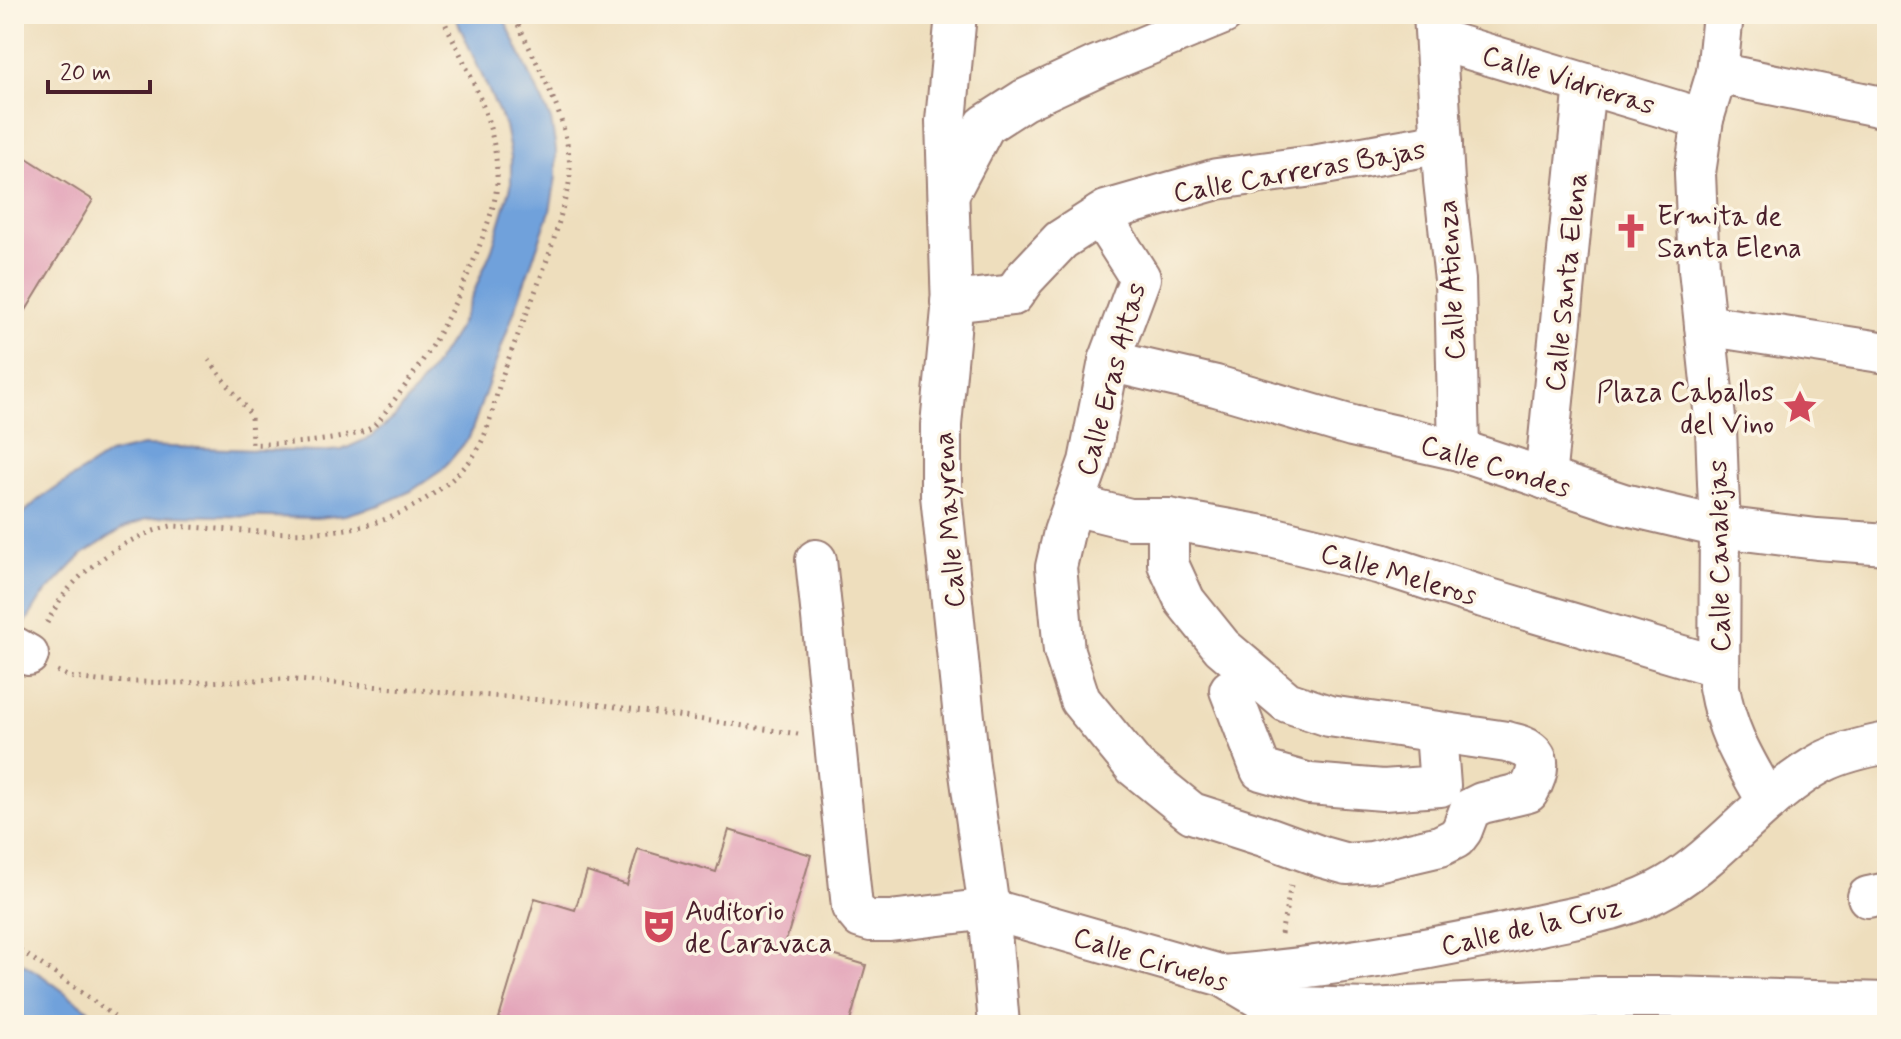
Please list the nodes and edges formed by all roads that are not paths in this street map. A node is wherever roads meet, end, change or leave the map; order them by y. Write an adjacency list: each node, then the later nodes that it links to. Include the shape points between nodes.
1 (956, 14): 10 (street, Calle Mayrena, via 946,121)
2 (1223, 14): 10 (street, via 1024,100 985,125)
3 (1723, 14): 5 (street, Calle Canalejas)
4 (1435, 27): 6 (street, Calle Vidrieras); 9 (street, Calle Atienza)
5 (1717, 73): 7 (street); 8 (street, Calle Canalejas)
6 (1585, 84): 8 (street, Calle Vidrieras); 17 (street, Calle Santa Elena)
7 (1887, 108)
8 (1703, 119): 13 (street, Calle Canalejas, via 1695,173)
9 (1442, 143): 11 (street, Calle Carreras Bajas, via 1217,179); 16 (street, Calle Atienza, via 1455,280)
10 (948, 194): 12 (street, Calle Mayrena)
11 (1100, 215): 12 (street, Calle Carreras Bajas, via 1061,240 1013,295); 15 (street, Calle Eras Altas, via 1140,278)
12 (951, 302): 28 (street, Calle Mayrena, via 941,495)
13 (1705, 325): 14 (street); 20 (street, Calle Canalejas)
14 (1887, 353)
15 (1109, 361): 16 (street, Calle Condes); 18 (street, Calle Eras Altas, via 1089,462)
16 (1459, 450): 17 (street, Calle Condes)
17 (1545, 479): 20 (street, Calle Condes)
18 (1073, 505): 19 (street, Calle Meleros, via 1130,519); 25 (street, Calle Eras Altas, via 1056,567 1064,651 1080,700 1135,767 1192,813 1347,864 1440,846 1456,838 1470,809 1528,792 1538,768 1527,748)
19 (1168, 519): 23 (street, Calle Meleros, via 1381,564); 25 (street, via 1168,564 1185,601 1222,647 1287,702 1329,716)
20 (1720, 527): 21 (street, Calle Condes); 23 (street, Calle Canalejas)
21 (1887, 544)
22 (816, 560): 28 (street, via 852,907 871,921)
23 (1719, 667): 27 (street, Calle Canalejas, via 1723,712)
24 (1230, 690): 25 (street, via 1261,770 1310,784 1383,790 1440,786)
25 (1436, 732)
26 (1887, 743): 27 (street, Calle de la Cruz, via 1824,762)
27 (1768, 802): 29 (street, Calle de la Cruz, via 1704,860 1626,906)
28 (989, 909): 29 (street, Calle Ciruelos, via 1223,976 1262,999); 31 (street, Calle Mayrena)
29 (1276, 986): 30 (street, Calle Ciruelos, via 1294,1007 1331,1009 1613,997)
30 (1887, 1003)
31 (999, 1025)

